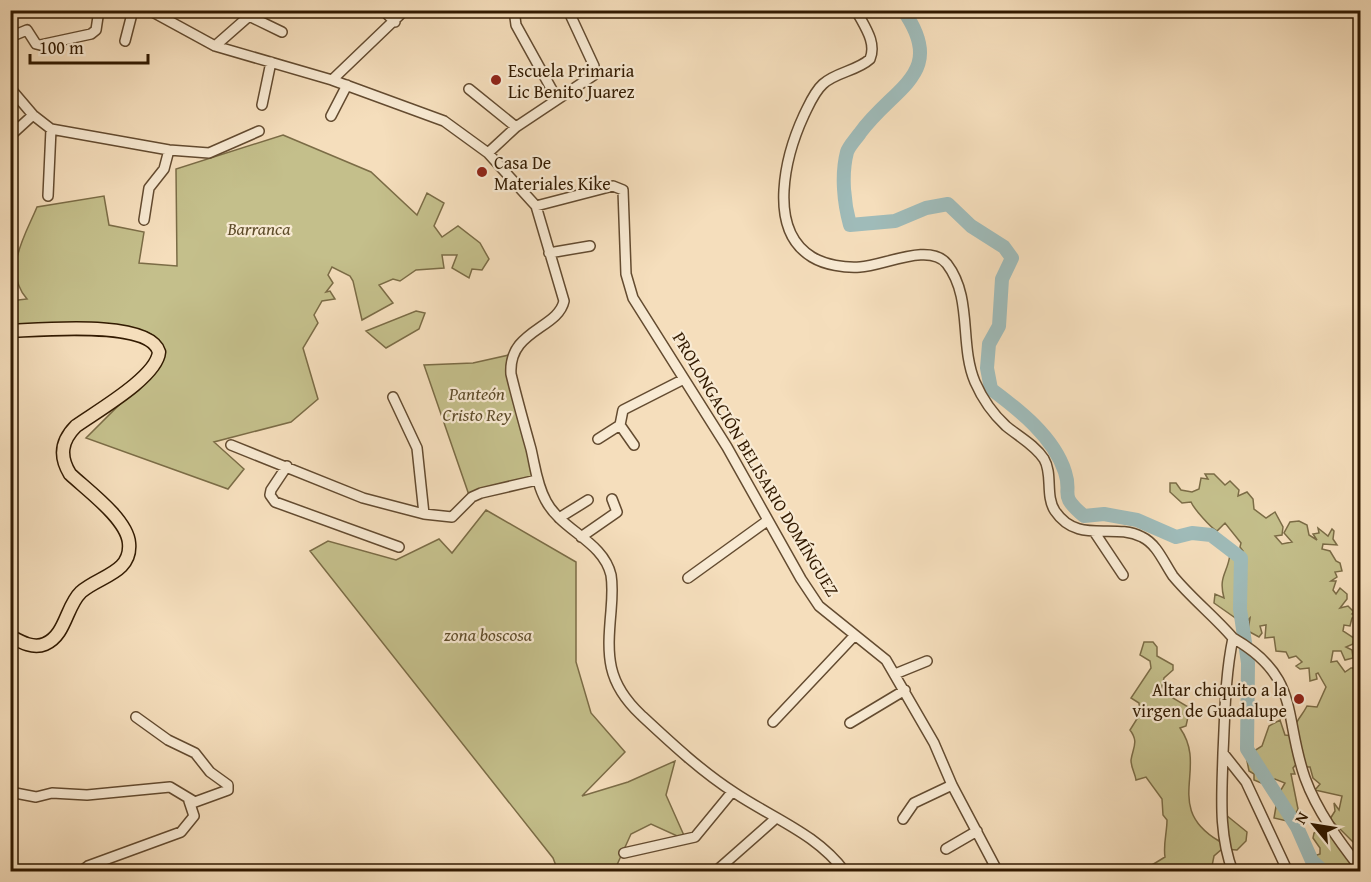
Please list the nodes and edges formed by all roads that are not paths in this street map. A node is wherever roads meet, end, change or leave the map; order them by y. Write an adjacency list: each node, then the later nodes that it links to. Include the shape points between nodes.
1 (99, 10): 12 (street, via 96,30 91,33 40,45 27,30)
2 (133, 10): 13 (street)
3 (383, 10): 10 (street)
4 (405, 10): 10 (street)
5 (514, 10): 20 (street, via 516,25)
6 (568, 10): 20 (street, via 594,66 594,75)
7 (856, 10): 49 (street, via 874,51 870,59 822,85 798,127 789,156 783,198 786,219 797,245 812,258 834,265 861,267 924,254 946,262 959,289 970,364 980,393 1005,425 1042,455 1055,512 1077,530)
8 (153, 11): 14 (street)
9 (253, 13): 11 (street); 14 (street)
10 (395, 22): 16 (street)
11 (282, 32)
12 (10, 37)
13 (125, 41)
14 (215, 46): 15 (street)
15 (271, 62): 16 (street); 21 (street)
16 (332, 80): 17 (street)
17 (347, 85): 23 (street); 29 (street, via 444,121)
18 (10, 88): 22 (street)
19 (469, 89): 24 (street)
20 (557, 99): 24 (street)
21 (262, 105)
22 (33, 116): 25 (street); 27 (street)
23 (331, 116)
24 (516, 127): 29 (street)
25 (51, 129): 28 (street); 30 (street)
26 (259, 130): 28 (street, via 209,153)
27 (10, 136)
28 (169, 150): 32 (street, via 164,169 149,188)
29 (488, 153): 31 (street)
30 (48, 196)
31 (536, 206): 34 (street); 36 (street, PROLONGACIÓN BELISARIO DOMÍNGUEZ, via 614,186 623,190 628,286)
32 (144, 220)
33 (590, 246): 34 (street)
34 (549, 253): 43 (street, via 563,295 563,307 524,340 511,363)
35 (10, 331): 55 (main road, via 84,327 145,338 159,352 156,364 145,376 69,433 63,450 70,474 121,522 129,543 126,561 114,573 81,591 62,626 45,644 33,646)
36 (684, 379): 38 (street, via 628,405); 48 (street, PROLONGACIÓN BELISARIO DOMÍNGUEZ)
37 (393, 398): 46 (street, via 417,448)
38 (620, 425): 39 (street); 41 (street)
39 (598, 439)
40 (231, 445): 42 (street)
41 (634, 445)
42 (287, 466): 46 (street, via 363,498); 51 (street, via 271,490 275,502)
43 (537, 480): 46 (street, via 481,493 452,517); 47 (street, via 546,502)
44 (612, 499): 50 (street, via 617,512)
45 (588, 500): 47 (street)
46 (424, 514)
47 (559, 518): 50 (street)
48 (767, 521): 53 (street); 54 (street, PROLONGACIÓN BELISARIO DOMÍNGUEZ, via 819,606)
49 (1095, 533): 52 (street); 56 (street, via 1128,533 1152,543 1174,576)
50 (581, 537): 66 (street, via 596,548 611,574 609,661 621,693)
51 (399, 547)
52 (1123, 575)
53 (688, 578)
54 (855, 635): 58 (street, PROLONGACIÓN BELISARIO DOMÍNGUEZ, via 880,653); 61 (street)
55 (10, 636)
56 (1233, 638): 63 (street, via 1227,672); 73 (street, via 1249,647 1280,679 1310,789 1331,828)
57 (927, 661): 58 (street)
58 (895, 674): 59 (street, PROLONGACIÓN BELISARIO DOMÍNGUEZ)
59 (905, 690): 62 (street); 64 (street, PROLONGACIÓN BELISARIO DOMÍNGUEZ)
60 (136, 717): 67 (street, via 195,753 210,772 229,786 224,793)
61 (773, 722)
62 (850, 723)
63 (1223, 753): 78 (street, via 1222,821); 79 (street, via 1246,782)
64 (952, 786): 69 (street, via 914,803); 70 (street, PROLONGACIÓN BELISARIO DOMÍNGUEZ)
65 (10, 792): 67 (street, via 36,797 170,787 181,791)
66 (732, 792): 68 (street); 72 (street, via 695,837)
67 (189, 801): 75 (street, via 194,816 181,832)
68 (775, 819): 76 (street); 77 (street, via 811,837 832,854)
69 (903, 819)
70 (977, 831): 71 (street); 74 (street, PROLONGACIÓN BELISARIO DOMÍNGUEZ)
71 (946, 849)
72 (624, 853)
73 (1360, 868)
74 (997, 871)
75 (80, 872)
76 (715, 872)
77 (845, 872)
78 (1233, 872)
79 (1288, 872)

